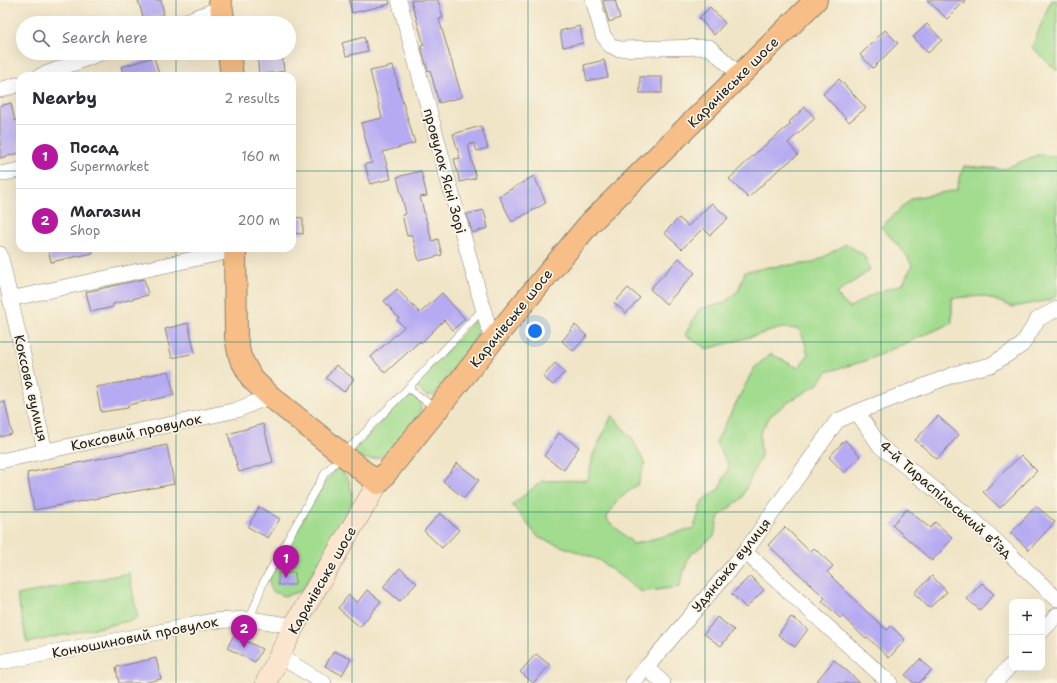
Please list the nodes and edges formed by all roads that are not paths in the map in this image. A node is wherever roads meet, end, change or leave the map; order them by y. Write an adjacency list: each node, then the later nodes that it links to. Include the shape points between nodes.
1 (399, 0): 19 (street, провулок Ясні Зорі)
2 (593, 0): 10 (street, via 603,35 610,45 618,49 709,47)
3 (816, 0): 10 (main road, Карачівське шосе)
4 (222, 10): 5 (street)
5 (203, 16)
6 (82, 60): 8 (street)
7 (230, 60): 9 (main road)
8 (51, 72)
9 (231, 72)
10 (740, 75): 21 (main road, Карачівське шосе, via 590,223)
11 (16, 85): 12 (street)
12 (0, 90)
13 (16, 171): 14 (street)
14 (0, 174)
15 (222, 252): 18 (street)
16 (235, 252): 23 (main road, via 236,337 240,357 252,379)
17 (0, 254): 18 (street, Коксова вулиця)
18 (10, 299): 26 (street, Коксова вулиця)
19 (483, 309): 21 (street, провулок Ясні Зорі); 22 (lane)
20 (1057, 309): 25 (street, Удянська вулиця, via 1038,319 1022,345 991,365 958,373)
21 (492, 341): 24 (main road, Карачівське шосе)
22 (408, 388): 24 (lane); 27 (lane)
23 (270, 396): 26 (street, Коксовий провулок, via 237,410); 27 (main road)
24 (437, 409): 29 (main road, Карачівське шосе)
25 (857, 412): 30 (street, Удянська вулиця, via 837,421); 31 (street, 4-й Тираспільський в’їзд, via 880,446 976,522)
26 (45, 451): 28 (street, Коксовий провулок)
27 (343, 454): 29 (main road); 33 (lane, via 325,473 266,576)
28 (0, 461)
29 (378, 483): 34 (main road, Карачівське шосе)
30 (745, 552): 38 (street, Удянська вулиця); 44 (street)
31 (1057, 599)
32 (1057, 615): 35 (street)
33 (250, 619): 34 (street, Конюшиновий провулок); 37 (street, Конюшиновий провулок, via 212,621)
34 (294, 626): 36 (main road, Карачівське шосе)
35 (1045, 628)
36 (279, 656): 40 (main road, Карачівське шосе); 41 (street)
37 (0, 662)
38 (646, 667): 42 (street, Удянська вулиця); 43 (street)
39 (1009, 667): 45 (street)
40 (266, 683)
41 (324, 683)
42 (633, 683)
43 (663, 683)
44 (890, 683)
45 (994, 683)

